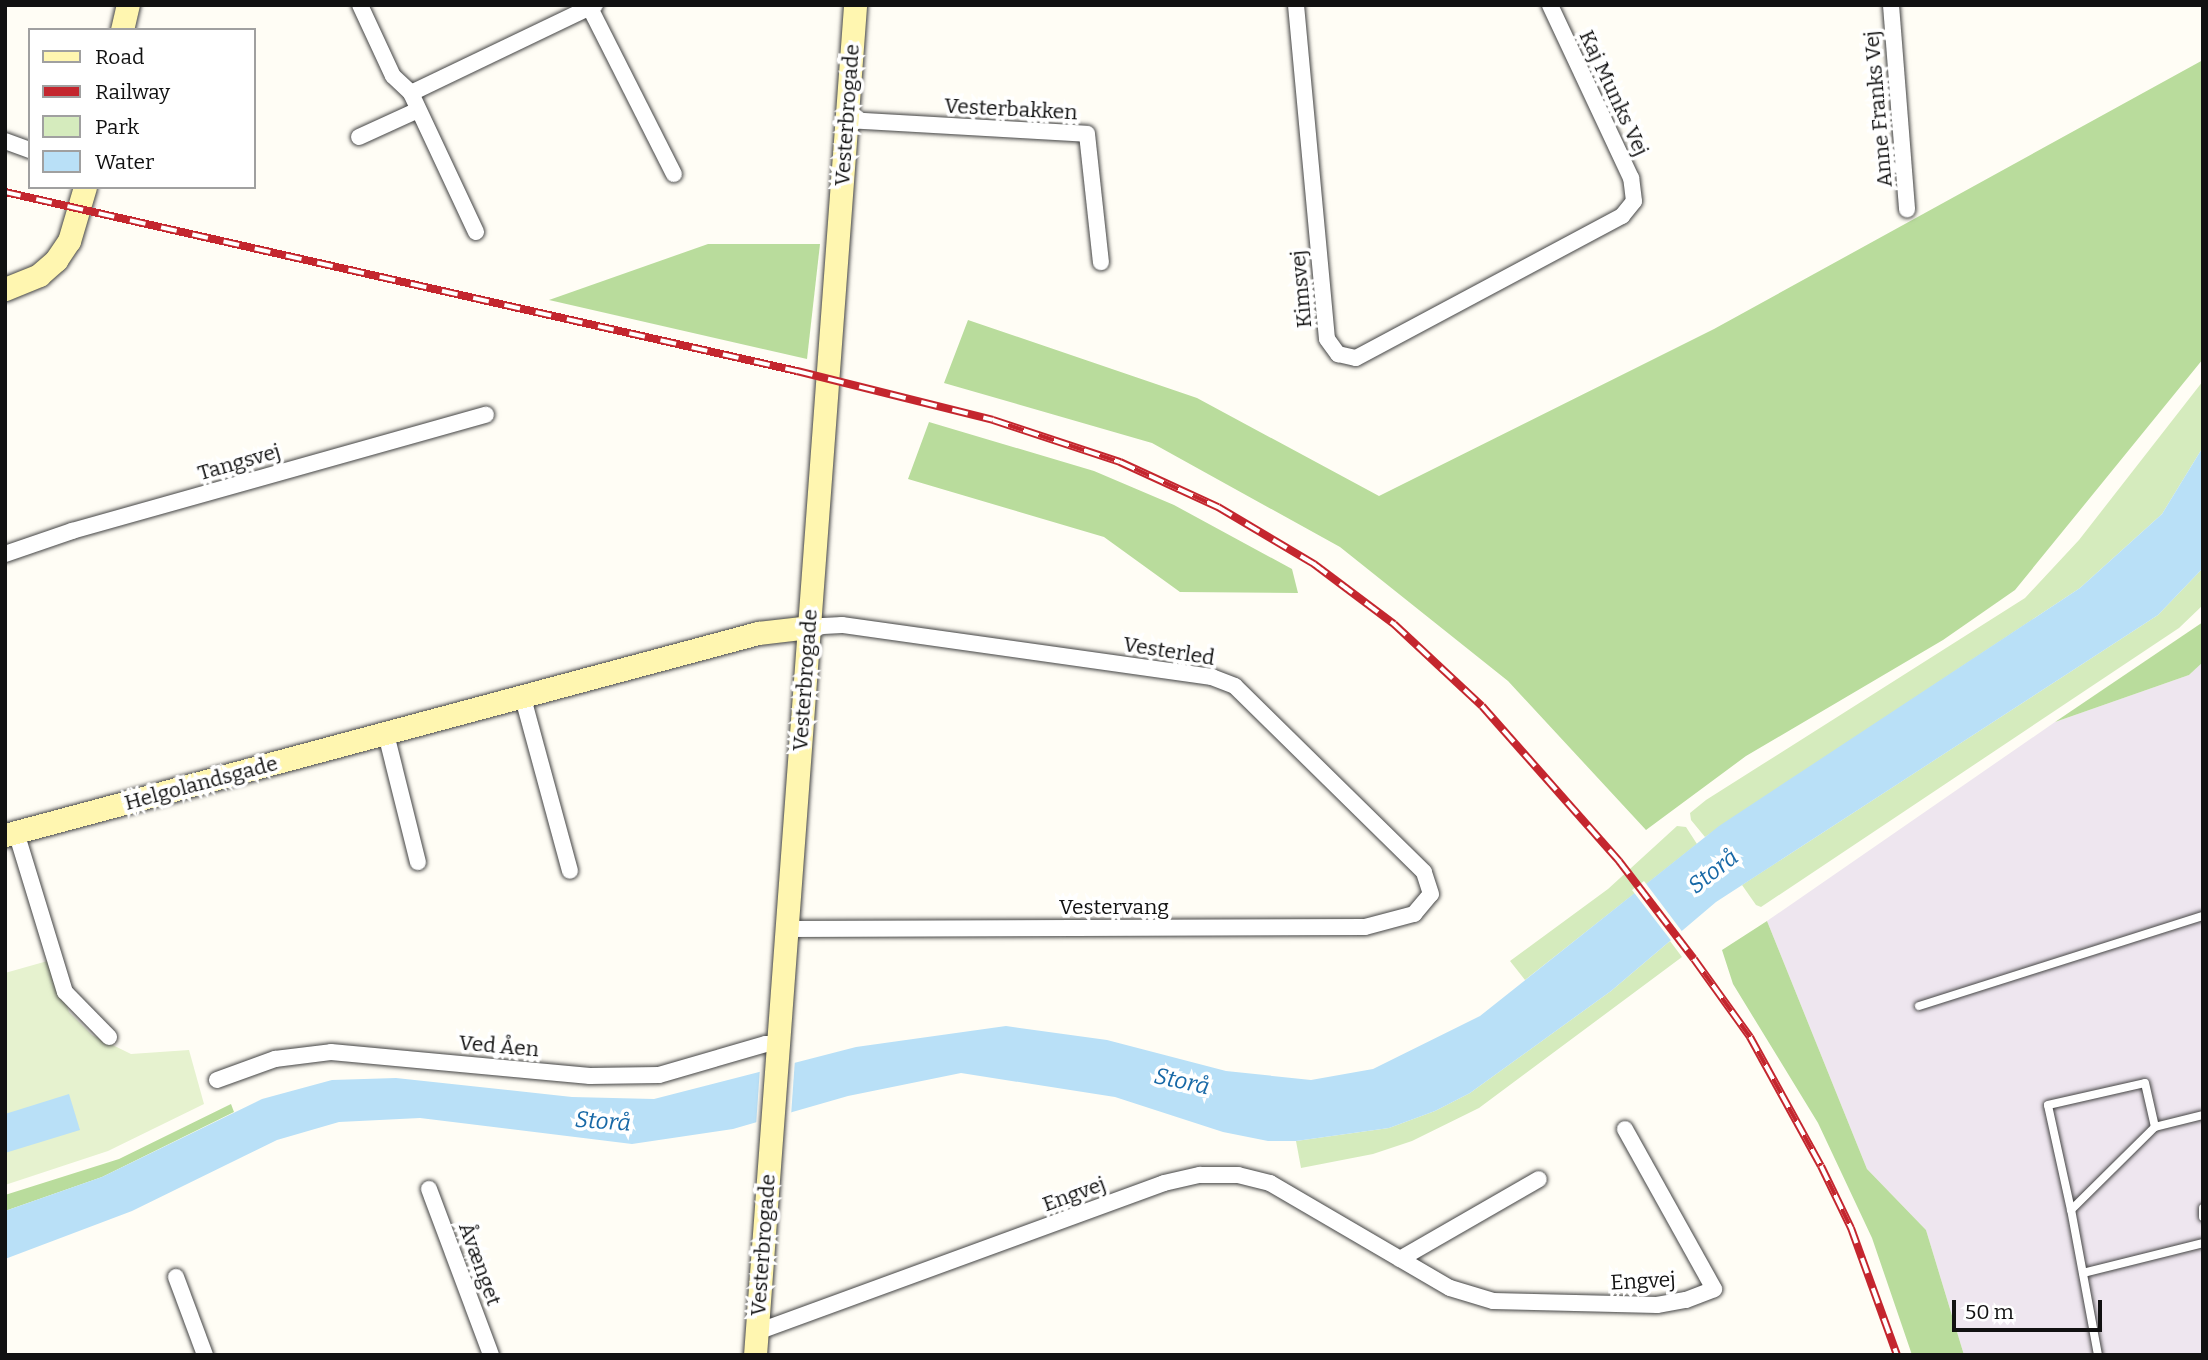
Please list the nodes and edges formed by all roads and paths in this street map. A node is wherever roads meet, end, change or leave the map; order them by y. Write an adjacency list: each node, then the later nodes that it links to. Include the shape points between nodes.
1 (128, 5): 8 (street)
2 (360, 5): 9 (street, via 394,76)
3 (855, 5): 11 (street, Vesterbrogade)
4 (1296, 5): 17 (street, Kimsvej, via 1327,339 1338,354 1356,358 1622,216)
5 (1550, 5): 17 (street, Kaj Munks Vej, via 1631,178)
6 (1891, 5): 18 (street, Anne Franks Vej)
7 (593, 6): 9 (street); 15 (street)
8 (122, 28)
9 (411, 93): 10 (street)
10 (418, 110): 12 (street); 19 (street)
11 (846, 120): 20 (street, Vesterbakken, via 1087,134); 24 (street, Vesterbrogade)
12 (359, 137)
13 (5, 141): 14 (street)
14 (28, 149)
15 (674, 174)
16 (82, 198): 21 (street, via 69,241 56,260 39,275)
17 (1633, 201)
18 (1907, 209)
19 (476, 232)
20 (1101, 262)
21 (5, 289)
22 (486, 415): 23 (street, Tangsvej)
23 (5, 554)
24 (809, 627): 25 (street, Helgolandsgade, via 758,633); 30 (street, Vesterled, via 842,625 1212,677 1235,686 1424,872); 32 (street, Vesterbrogade)
25 (523, 698): 26 (street, Helgolandsgade); 29 (street)
26 (386, 734): 27 (street, Helgolandsgade); 28 (street)
27 (11, 834): 34 (street, Helgolandsgade, via 65,992)
28 (418, 862)
29 (570, 872)
30 (1430, 894): 32 (street, Vestervang, via 1415,914 1365,927)
31 (2203, 916): 33 (lane)
32 (786, 929): 35 (street, Vesterbrogade)
33 (1919, 1006)
34 (109, 1037)
35 (778, 1044): 36 (street, Ved Åen, via 659,1075 590,1076 331,1052 275,1059); 49 (street, Vesterbrogade)
36 (217, 1080)
37 (2203, 1115): 38 (lane)
38 (2155, 1127): 43 (lane); 43 (lane, via 2145,1083 2048,1105)
39 (1625, 1129): 46 (street, Engvej, via 1714,1289 1657,1305 1493,1301 1450,1288)
40 (1539, 1179): 46 (street)
41 (429, 1189): 51 (street, Åvænget)
42 (2203, 1208): 44 (lane)
43 (2071, 1210): 47 (lane)
44 (2203, 1217)
45 (2203, 1243): 47 (lane)
46 (1400, 1259): 49 (street, Engvej, via 1270,1183 1238,1175 1200,1175 1164,1183)
47 (2083, 1273): 52 (lane)
48 (176, 1277): 50 (street)
49 (756, 1343)
50 (205, 1355)
51 (491, 1355)
52 (2098, 1355)

